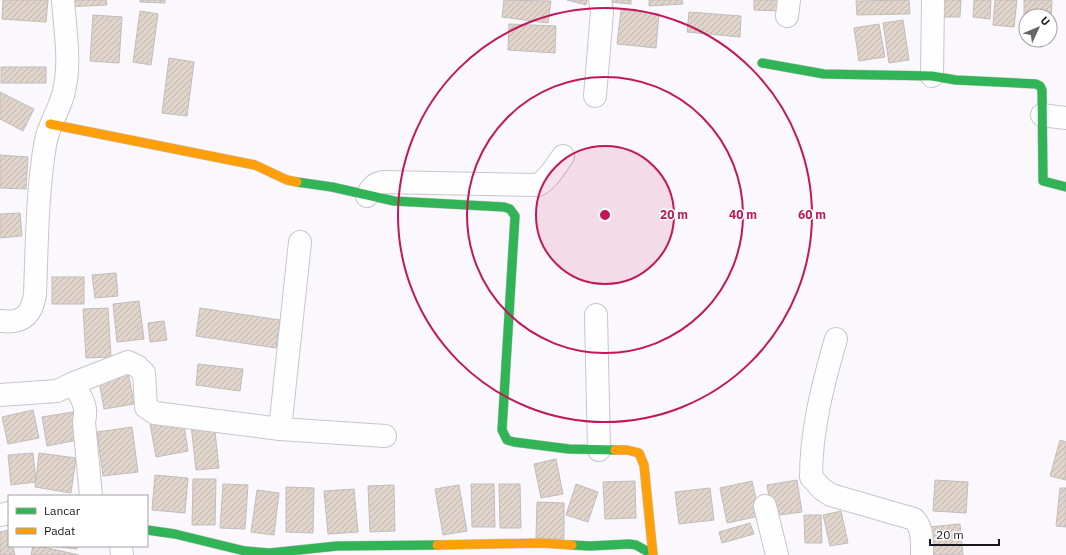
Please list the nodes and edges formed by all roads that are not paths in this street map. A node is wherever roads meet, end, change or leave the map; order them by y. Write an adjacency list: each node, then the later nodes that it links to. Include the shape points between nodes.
1 (63, 0): 9 (street, via 66,79 64,93)
2 (600, 0): 6 (street, via 602,12)
3 (933, 0): 5 (street)
4 (762, 63): 5 (street, via 824,74)
5 (932, 76): 7 (street, via 956,80 1036,84 1042,90)
6 (595, 96)
7 (1042, 115): 8 (street); 11 (street, via 1043,181)
8 (1066, 118)
9 (50, 124): 12 (street, via 255,165 287,180); 15 (street, via 42,164 33,305 21,319 10,322)
10 (563, 156): 12 (street, via 548,177 538,185 383,182 372,186)
11 (1066, 187)
12 (367, 196): 21 (street, via 394,201 504,207 513,212 515,216 502,430 507,440 514,442)
13 (300, 242): 19 (street)
14 (596, 315): 21 (street)
15 (0, 320)
16 (836, 339): 28 (street, via 818,407 811,477 832,495 914,519 921,530)
17 (74, 383): 18 (street, via 56,391); 19 (street, via 128,362 144,373 146,407 155,413); 22 (street, via 85,404 84,422)
18 (0, 395)
19 (280, 429): 20 (street)
20 (385, 436)
21 (599, 450): 26 (street, via 627,450 640,453 644,465)
22 (91, 495)
23 (765, 506): 27 (street)
24 (148, 530): 25 (street, via 245,551 270,553 337,546)
25 (541, 549): 26 (street, via 630,544)
26 (653, 554)
27 (777, 555)
28 (922, 555)

